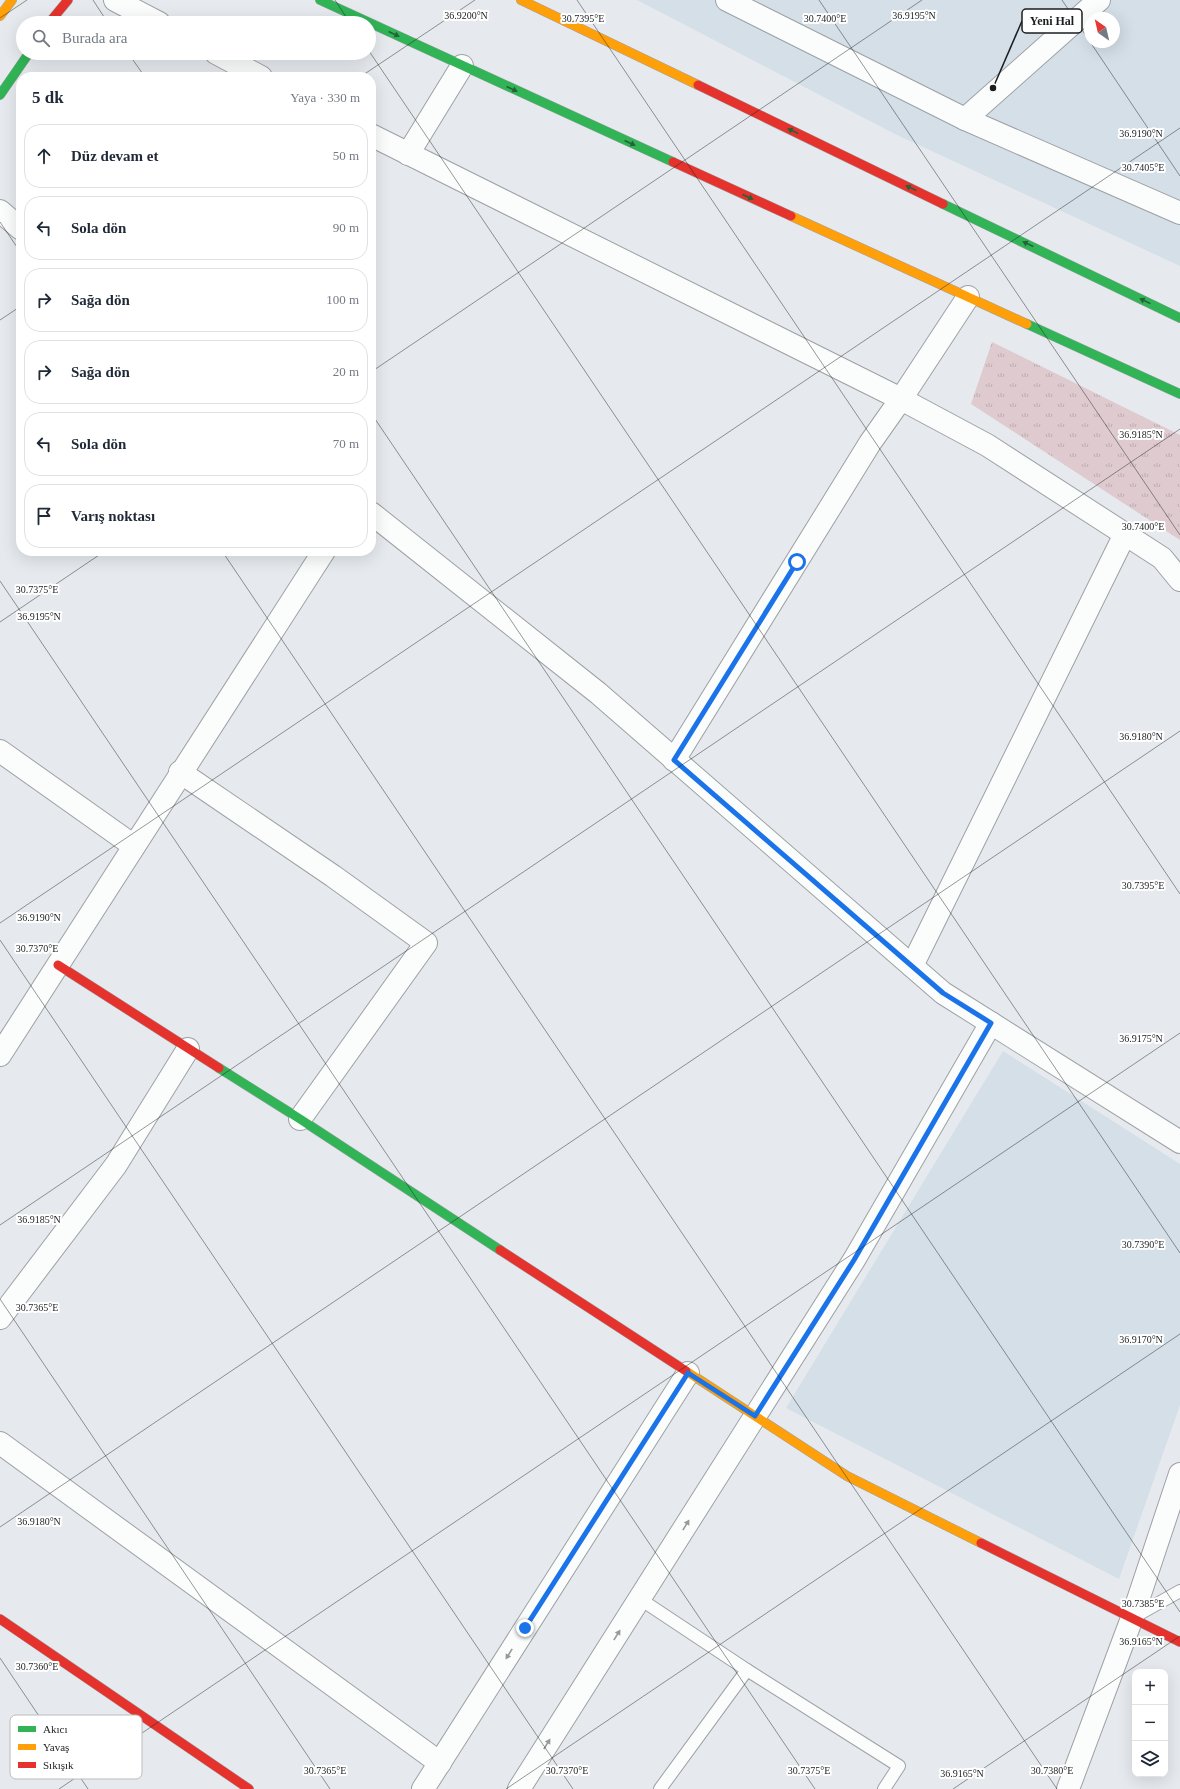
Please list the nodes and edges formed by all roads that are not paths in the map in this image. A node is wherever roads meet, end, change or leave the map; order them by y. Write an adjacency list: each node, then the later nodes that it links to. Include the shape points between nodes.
1 (12, 0): 8 (main road)
2 (68, 0): 9 (main road)
3 (115, 0): 10 (street)
4 (320, 0): 11 (main road, one-way to 11)
5 (521, 0): 25 (main road, one-way to 5)
6 (727, 0): 18 (street)
7 (1099, 0): 18 (street)
8 (0, 16)
9 (54, 16)
10 (146, 16)
11 (354, 16)
12 (376, 26): 15 (main road, one-way to 15)
13 (24, 60): 17 (main road)
14 (229, 60): 16 (street)
15 (462, 66): 20 (street); 24 (main road, one-way to 24)
16 (252, 72)
17 (0, 95)
18 (965, 119): 22 (street)
19 (376, 138): 20 (street)
20 (408, 154): 27 (street)
21 (0, 211): 23 (street)
22 (1180, 213)
23 (16, 225)
24 (968, 297): 26 (main road); 27 (street)
25 (1180, 318)
26 (1180, 394)
27 (901, 399): 29 (street, via 987,445); 33 (street, via 870,444)
28 (376, 517): 33 (street, via 598,693)
29 (1125, 534): 31 (street, via 1162,558); 37 (street)
30 (321, 556): 34 (street)
31 (1180, 580)
32 (0, 751): 35 (street)
33 (674, 760): 37 (street)
34 (180, 772): 35 (street); 41 (street, via 426,943)
35 (134, 846): 36 (street)
36 (58, 964): 39 (main road); 40 (street)
37 (912, 966): 38 (street, via 943,993)
38 (991, 1023): 42 (street); 45 (street, via 854,1260)
39 (188, 1049): 41 (main road); 43 (street, via 116,1165)
40 (0, 1055)
41 (300, 1119): 44 (main road)
42 (1180, 1142)
43 (0, 1318)
44 (688, 1373): 45 (main road); 56 (street, one-way to 56)
45 (755, 1416): 49 (street, one-way to 45); 50 (main road, via 847,1476)
46 (0, 1443): 56 (street)
47 (1180, 1474): 50 (street)
48 (1180, 1591): 50 (lane)
49 (640, 1599): 53 (lane); 59 (street, one-way to 49)
50 (1132, 1618): 52 (main road); 62 (street)
51 (0, 1620): 54 (main road)
52 (1180, 1642)
53 (747, 1670): 60 (lane); 61 (lane, via 899,1766)
54 (140, 1715)
55 (142, 1716): 57 (main road)
56 (440, 1763): 58 (street)
57 (249, 1789)
58 (423, 1789)
59 (519, 1789)
60 (660, 1789)
61 (884, 1789)
62 (1068, 1789)

